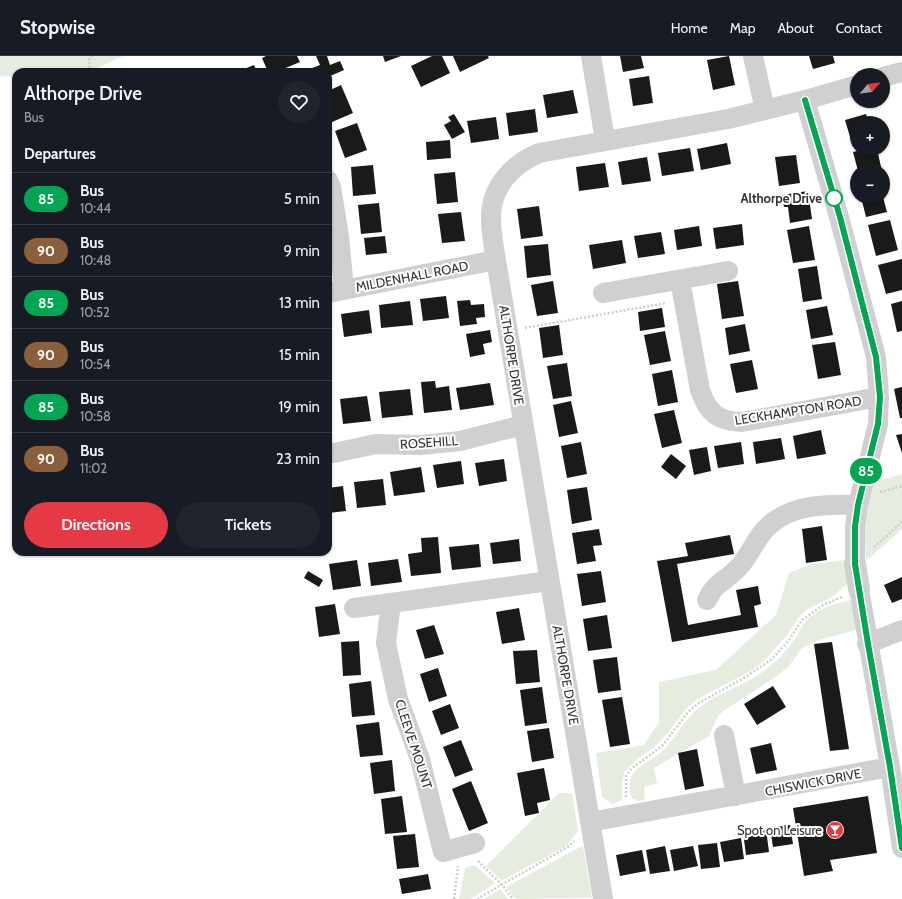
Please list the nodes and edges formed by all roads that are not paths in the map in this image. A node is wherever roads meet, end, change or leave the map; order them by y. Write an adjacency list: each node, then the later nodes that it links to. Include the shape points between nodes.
1 (591, 56): 8 (street)
2 (753, 56): 7 (street)
3 (902, 72): 4 (street)
4 (890, 75)
5 (850, 87): 6 (street, ALTHORPE DRIVE)
6 (805, 100): 7 (street, ALTHORPE DRIVE); 15 (street, via 840,217 876,357)
7 (765, 110): 8 (street, ALTHORPE DRIVE)
8 (605, 140): 10 (street, ALTHORPE DRIVE, via 538,153 512,169 504,178 493,203 491,219)
9 (332, 193): 13 (street, via 339,236)
10 (496, 260): 13 (street, MILDENHALL ROAD); 16 (street, ALTHORPE DRIVE)
11 (728, 270): 12 (street)
12 (680, 280): 14 (street); 15 (street, LECKHAMPTON ROAD, via 703,398 706,406 714,414 728,422 742,422)
13 (336, 291)
14 (603, 293)
15 (880, 397): 18 (street, via 878,424)
16 (523, 426): 17 (street, ROSEHILL, via 460,441 420,445 376,444); 20 (street, ALTHORPE DRIVE)
17 (334, 453)
18 (858, 505): 19 (street); 22 (street, via 830,504 802,508 777,518 763,532 739,567)
19 (855, 564): 21 (street)
20 (549, 581): 23 (street); 31 (street, ALTHORPE DRIVE)
21 (859, 589): 26 (street)
22 (706, 590)
23 (391, 603): 24 (street); 33 (street, CLEEVE MOUNT, via 386,643 398,699 420,759 443,852)
24 (354, 608)
25 (902, 630): 26 (street)
26 (868, 644): 28 (street)
27 (724, 735): 29 (street)
28 (890, 767): 29 (street, CHISWICK DRIVE); 30 (street)
29 (736, 796): 31 (street, CHISWICK DRIVE)
30 (899, 811): 32 (street)
31 (590, 822): 34 (street, ALTHORPE DRIVE)
32 (902, 848)
33 (475, 850)
34 (603, 899)

